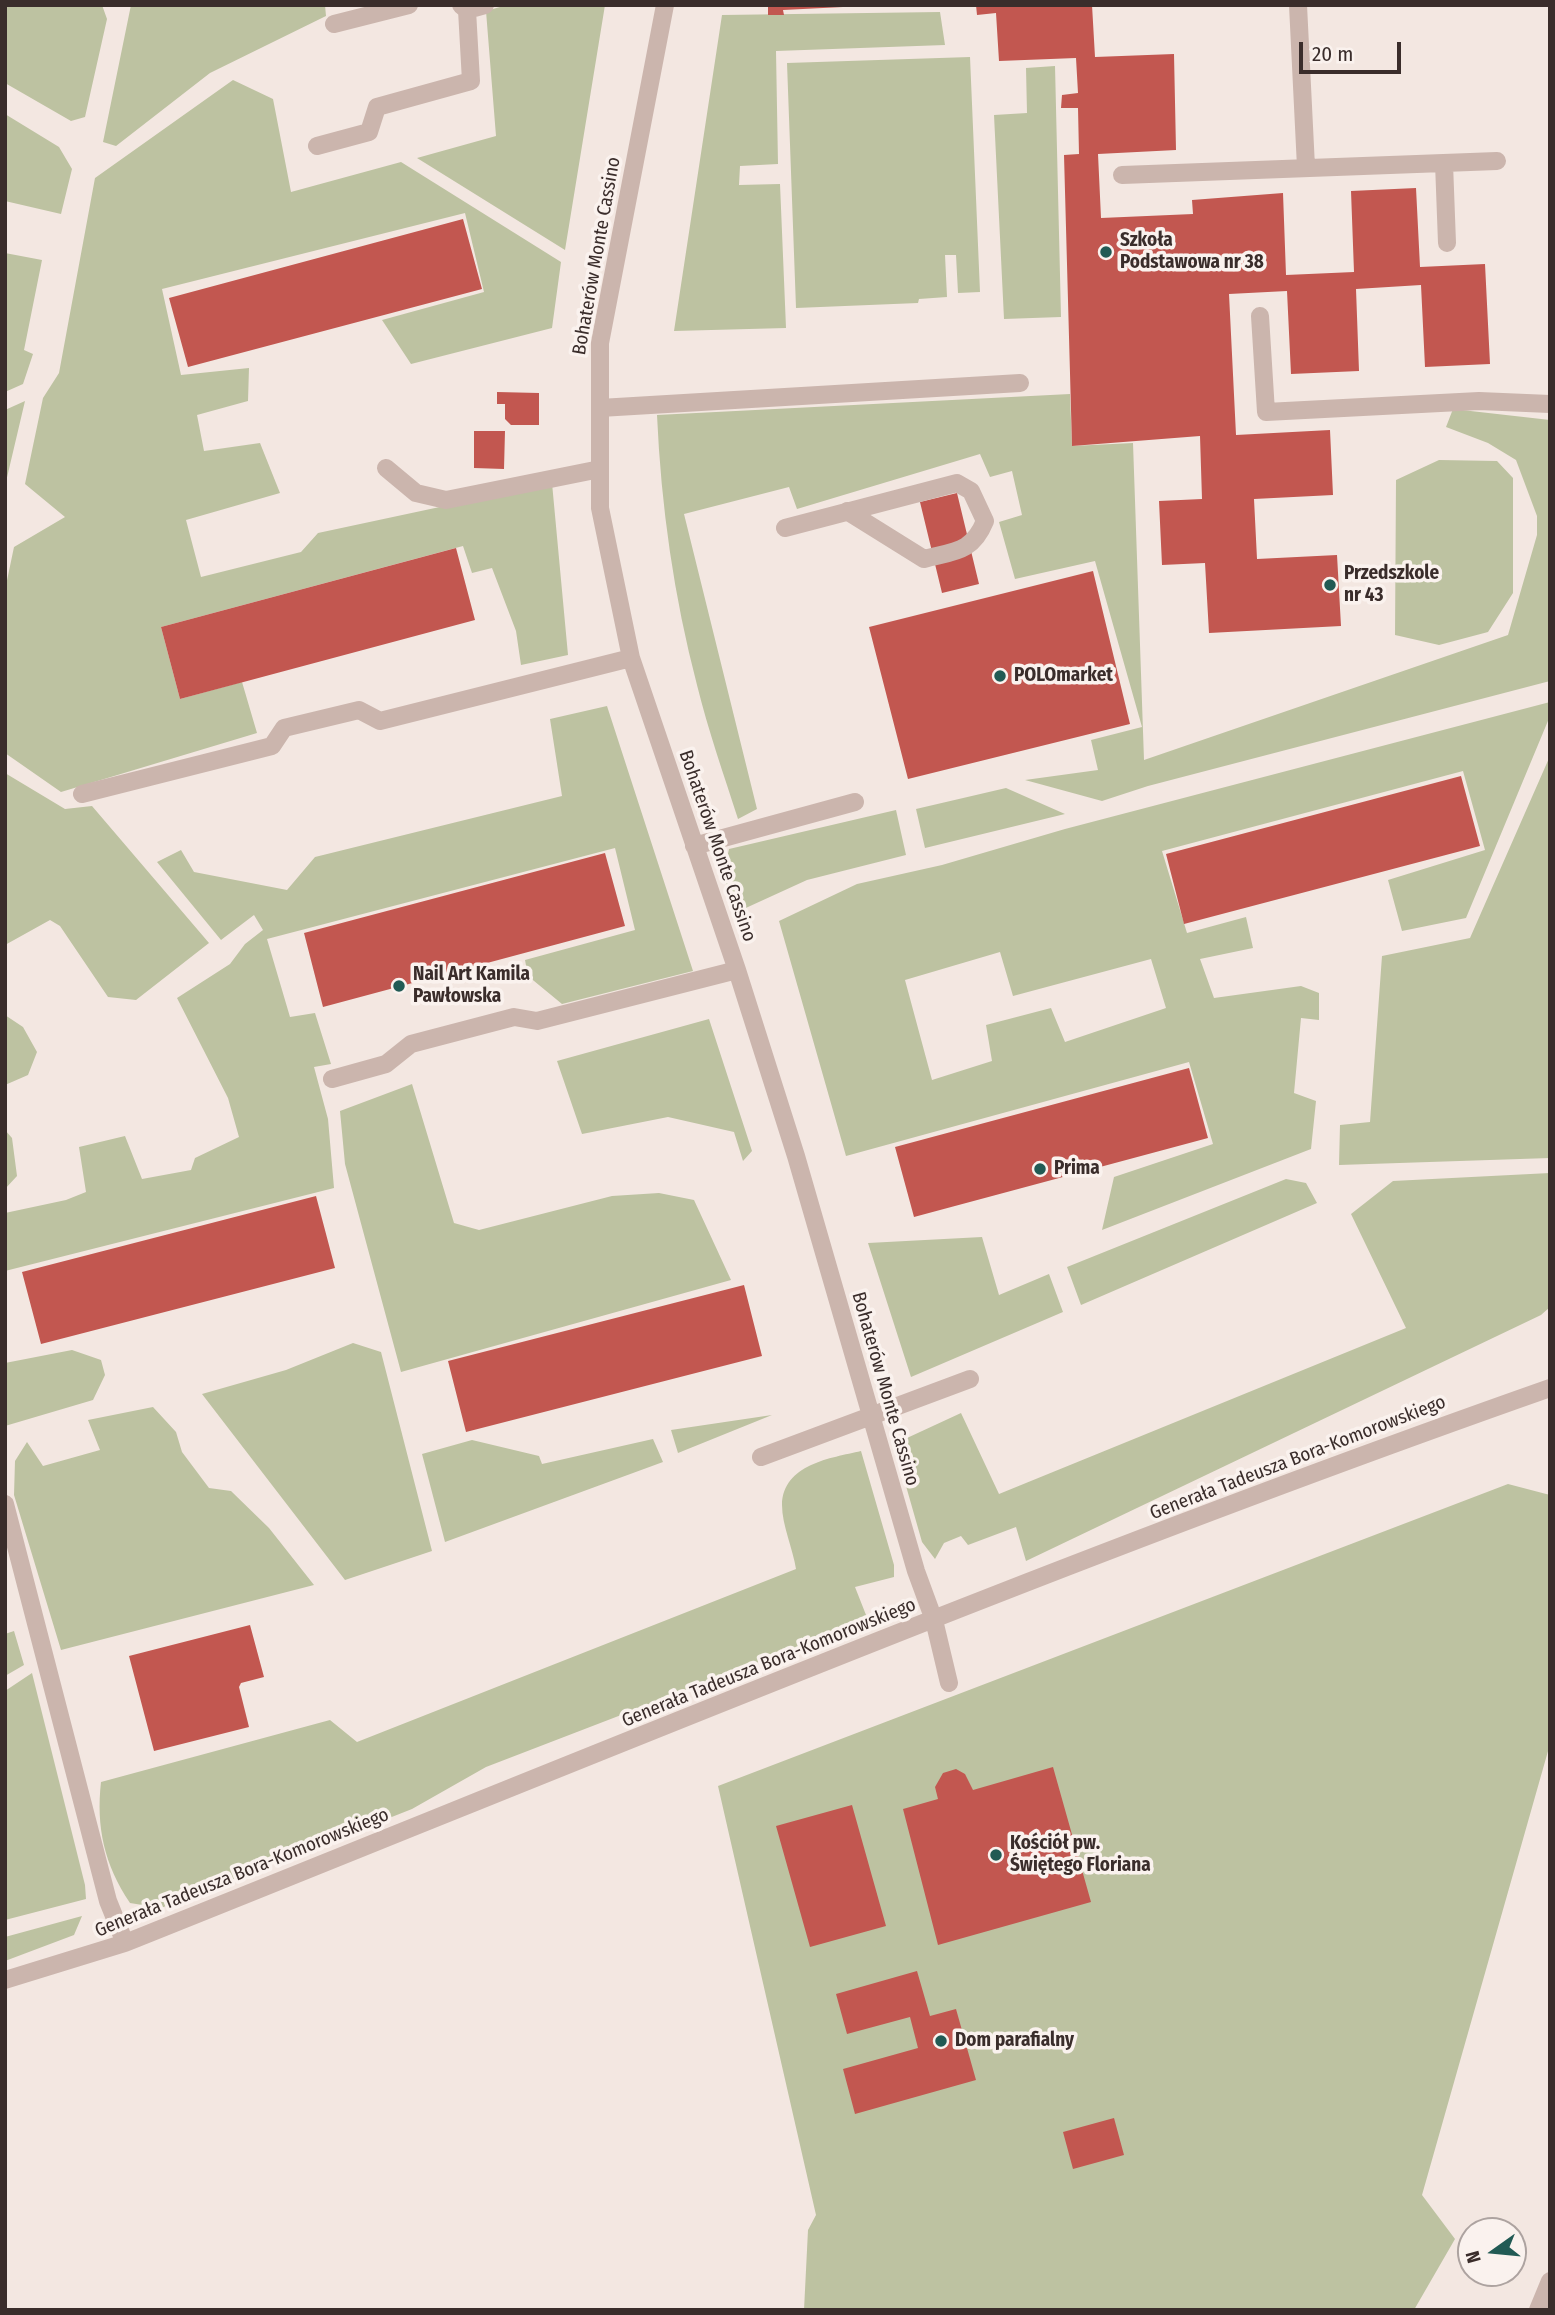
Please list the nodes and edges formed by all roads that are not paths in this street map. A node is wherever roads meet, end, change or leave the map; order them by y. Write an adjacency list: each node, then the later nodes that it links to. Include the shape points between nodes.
1 (409, 5): 5 (street)
2 (665, 5): 15 (street, Bohaterów Monte Cassino, via 600,343)
3 (1297, 5): 9 (street)
4 (471, 7): 6 (street, via 471,80 377,107 369,132)
5 (334, 24)
6 (317, 146)
7 (1497, 161): 8 (street)
8 (1444, 163): 9 (street); 11 (street)
9 (1307, 167): 10 (street)
10 (1122, 175)
11 (1447, 243)
12 (1260, 316): 14 (street, via 1266,412 1479,401)
13 (1020, 383): 15 (street)
14 (1550, 404)
15 (600, 408): 17 (street, Bohaterów Monte Cassino)
16 (386, 468): 17 (street, via 416,493 446,500)
17 (600, 469): 20 (street, Bohaterów Monte Cassino, via 600,508)
18 (847, 510): 18 (street, via 957,483 971,491 985,521 968,548 924,559); 19 (street)
19 (785, 528)
20 (631, 658): 21 (street, via 380,721 359,709 284,729 272,746); 23 (street, Bohaterów Monte Cassino)
21 (82, 794)
22 (855, 802): 23 (street)
23 (694, 846): 24 (street, Bohaterów Monte Cassino)
24 (737, 970): 25 (street, via 537,1021 514,1017 411,1044 386,1064); 28 (street, Bohaterów Monte Cassino)
25 (332, 1079)
26 (970, 1379): 28 (street)
27 (1550, 1388): 31 (street, Generała Tadeusza Bora-Komorowskiego)
28 (871, 1415): 29 (street); 31 (street, Bohaterów Monte Cassino)
29 (761, 1457)
30 (5, 1504): 33 (street, via 108,1901)
31 (934, 1620): 32 (street, Bohaterów Monte Cassino); 33 (street, Generała Tadeusza Bora-Komorowskiego)
32 (949, 1683)
33 (125, 1943): 34 (street, Generała Tadeusza Bora-Komorowskiego)
34 (5, 1980)
35 (1550, 2281): 36 (street)
36 (1538, 2310)

